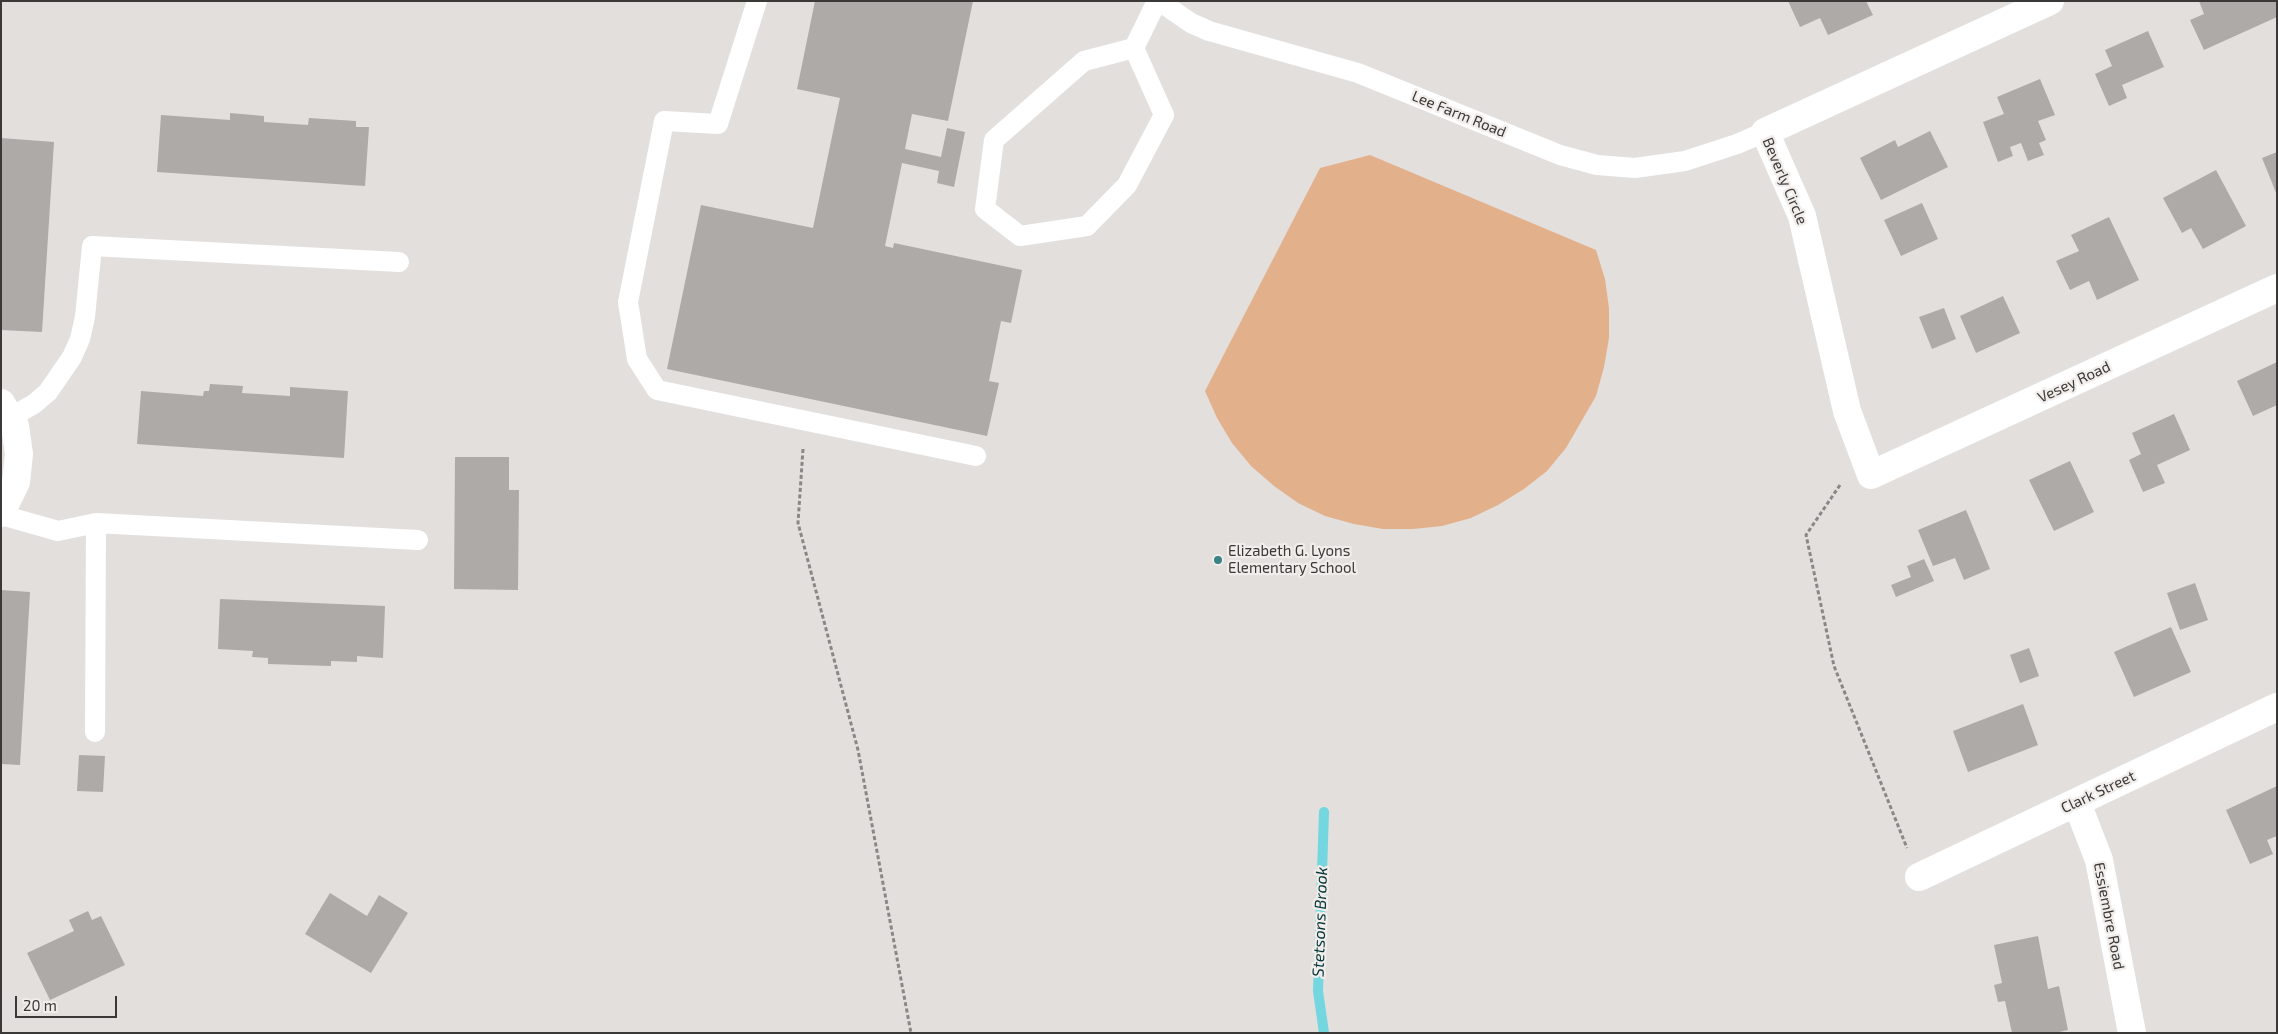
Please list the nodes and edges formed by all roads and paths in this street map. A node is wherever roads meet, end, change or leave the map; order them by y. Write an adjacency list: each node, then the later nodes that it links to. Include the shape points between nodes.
1 (757, 1): 9 (lane, via 718,124 664,121 628,302 637,359 657,390)
2 (1158, 1): 4 (lane); 5 (lane, Lee Farm Road, via 1209,31 1358,73 1560,155 1597,165 1635,168 1685,161)
3 (2050, 1): 5 (street, Beverly Circle)
4 (1134, 48): 4 (lane, via 1084,61 994,140 985,209 1020,236 1087,226 1127,185 1164,115)
5 (1764, 132): 11 (street, Beverly Circle, via 1802,216 1848,411)
6 (398, 262): 8 (lane, via 92,246 85,317 72,357 48,392 34,404)
7 (2277, 288): 11 (street, Vesey Road)
8 (6, 410): 12 (street, via 18,438 19,466 16,482)
9 (804, 421): 10 (lane); 19 (path, via 798,523 858,750)
10 (976, 456)
11 (1866, 464): 18 (path, via 1806,535 1834,666)
12 (1, 514): 13 (lane, via 58,531)
13 (96, 523): 14 (lane); 16 (lane)
14 (418, 540)
15 (2277, 707): 17 (street, Clark Street)
16 (95, 732)
17 (2077, 803): 18 (street, Clark Street); 20 (street, Essiembre Road, via 2099,860)
18 (1918, 877)
19 (911, 1033)
20 (2132, 1033)

